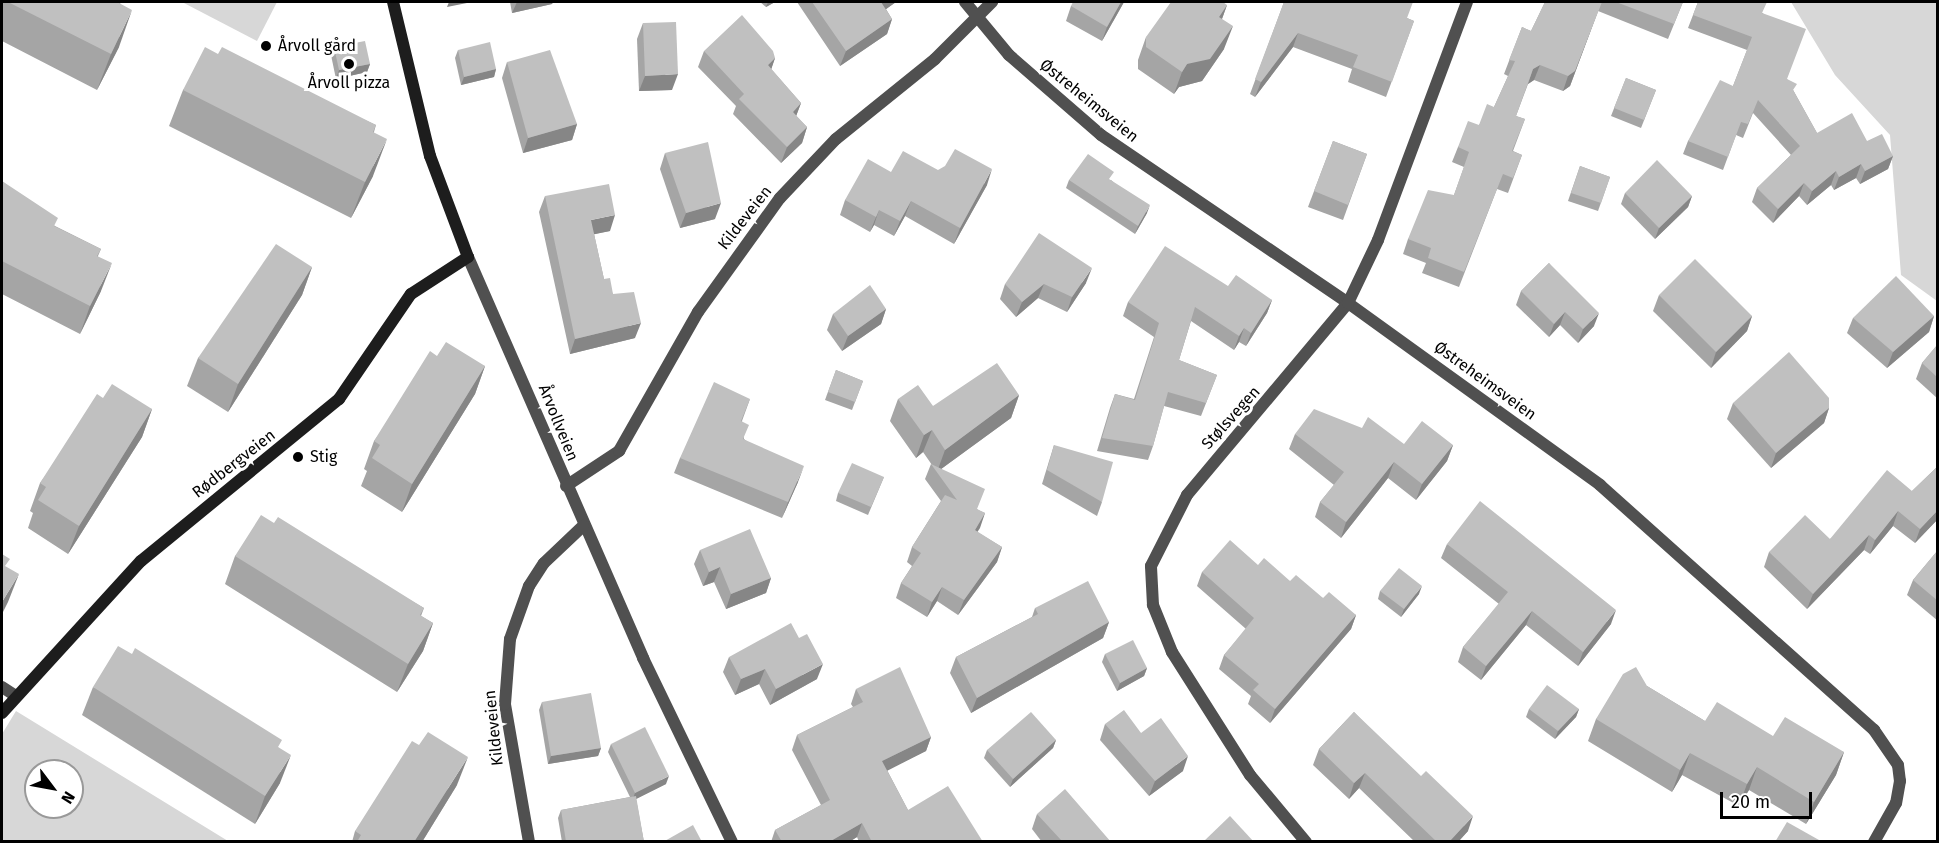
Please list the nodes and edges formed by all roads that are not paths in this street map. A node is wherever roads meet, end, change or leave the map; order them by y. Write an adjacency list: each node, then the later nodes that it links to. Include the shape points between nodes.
1 (393, 2): 6 (street, Årvollveien, via 430,156)
2 (965, 2): 5 (street, Østreheimsveien)
3 (992, 2): 5 (street, Kildeveien)
4 (1467, 2): 7 (street, Stølsvegen, via 1378,240)
5 (976, 20): 7 (street, Østreheimsveien, via 1053,96 1101,135); 8 (street, Kildeveien, via 836,139 780,198 698,312 619,451)
6 (468, 257): 8 (street, Årvollveien); 11 (street, Rødbergveien, via 411,294 339,399 141,561)
7 (1348, 303): 15 (street, Stølsvegen, via 1187,495 1157,545 1151,566 1153,605 1183,672 1255,782); 16 (street, Østreheimsveien, via 1600,485 1874,730 1898,765 1900,781 1896,802)
8 (566, 486): 9 (street, Årvollveien)
9 (583, 526): 13 (street, Kildeveien, via 544,563 529,586 510,639 505,704); 14 (street, Årvollveien)
10 (2, 687): 11 (street)
11 (16, 696): 12 (street, Rødbergveien)
12 (2, 713)
13 (529, 842)
14 (732, 842)
15 (1306, 842)
16 (1874, 842)

